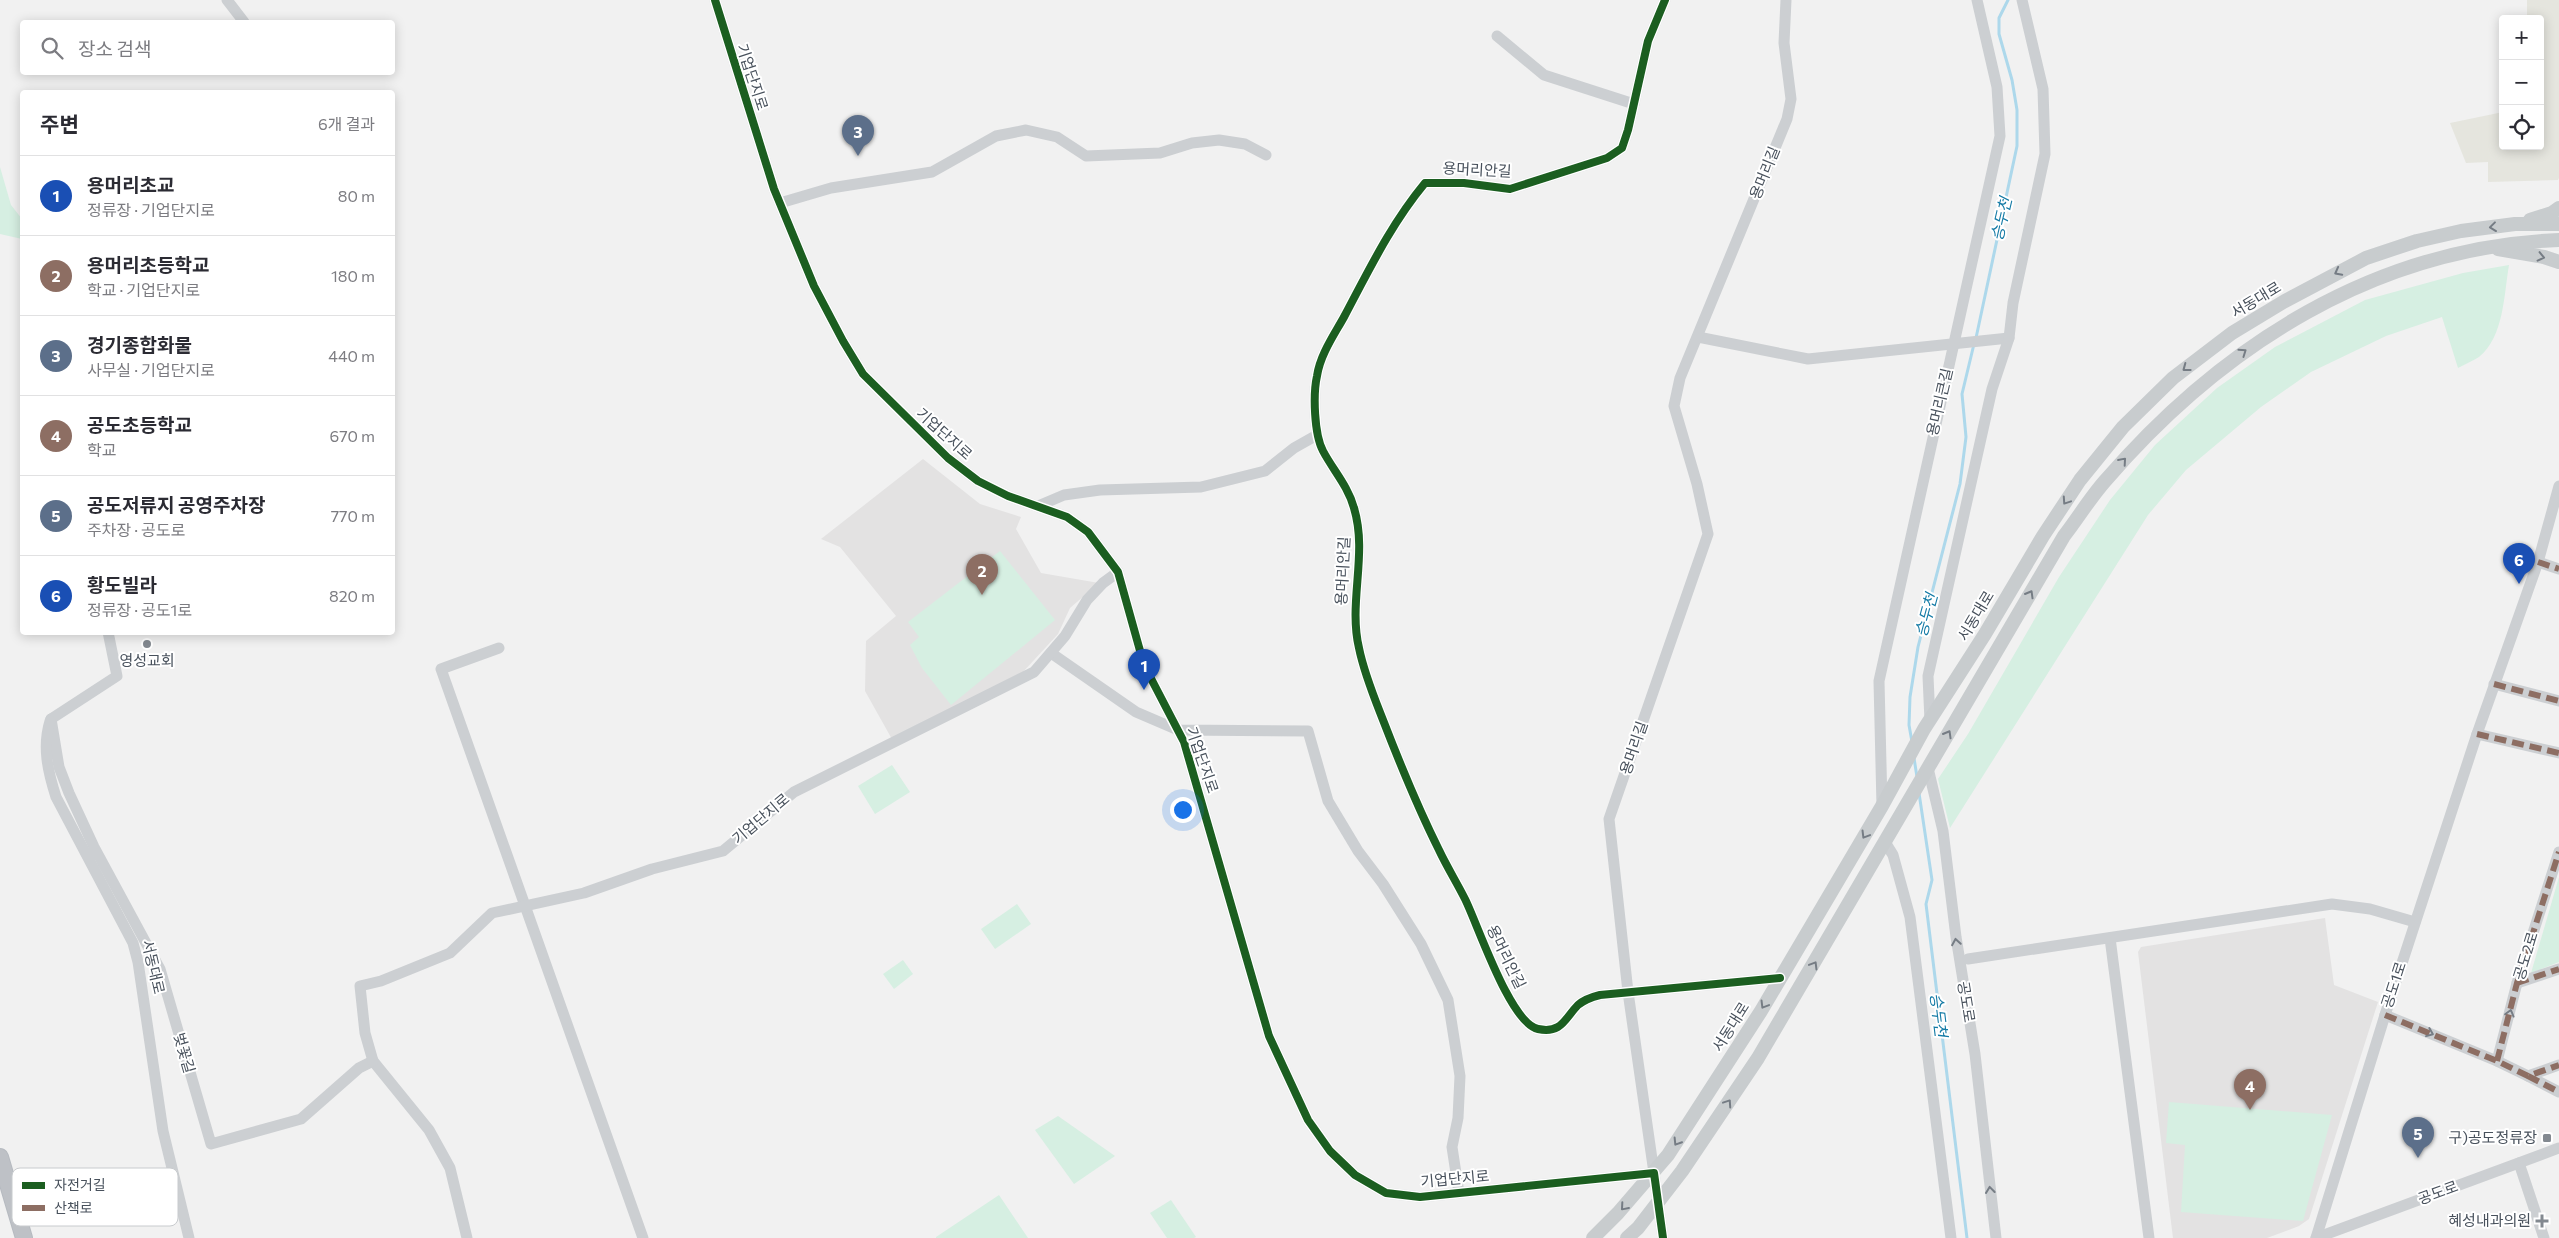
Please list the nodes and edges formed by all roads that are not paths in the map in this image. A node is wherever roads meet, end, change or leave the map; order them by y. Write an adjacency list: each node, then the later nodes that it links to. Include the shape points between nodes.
1 (227, 0): 7 (street)
2 (715, 0): 11 (street, 기업단지로)
3 (1665, 0): 9 (street, 용머리안길, via 1648,41)
4 (1786, 0): 18 (street, 용머리길, via 1784,43 1790,98 1787,119)
5 (1977, 0): 20 (street, 용머리큰길, via 1997,87 2000,136)
6 (2022, 0): 19 (street, via 2043,89 2045,154)
7 (242, 20)
8 (1497, 36): 9 (street, via 1544,75)
9 (1634, 104): 21 (street, 용머리안길, via 1622,148 1607,158 1510,189 1464,183 1425,183 1375,256 1326,351 1317,375)
10 (1266, 155): 11 (street, via 1245,144 1219,140 1192,143 1160,154 1086,156 1057,136 1026,130 996,136 932,172 831,188)
11 (780, 203): 23 (street, 기업단지로, via 814,286 863,374 934,445 978,481)
12 (2559, 208): 13 (main road)
13 (2516, 224): 14 (main road, 서동대로); 33 (main road, 서동대로, one-way to 33, via 2461,230 2366,258 2232,333 2172,378 2124,427 2080,480)
14 (2559, 224)
15 (2559, 240): 16 (main road)
16 (2488, 248): 17 (main road, one-way to 17); 37 (main road, one-way to 16, via 2064,536 2103,483 2170,413 2232,360 2332,298 2406,267)
17 (2559, 262)
18 (1698, 337): 20 (street, via 1808,359); 48 (street, 용머리길, via 1680,378 1674,406 1708,534 1610,819)
19 (2004, 339): 20 (street); 33 (street, via 1928,676)
20 (1954, 343): 38 (street, 용머리큰길, via 1879,681)
21 (1318, 435): 23 (street, via 1294,448 1265,471 1200,486 1100,490 1064,495); 48 (street, 용머리안길, via 1321,448 1355,508 1360,551 1354,623 1374,697 1416,799 1513,1003 1522,1019 1536,1029 1552,1029 1564,1024 1576,1007 1588,998)
22 (2559, 486): 24 (street, 공도1로)
23 (1038, 506): 26 (street, 기업단지로, via 1067,517 1088,532)
24 (2538, 562): 25 (street); 30 (street, 공도1로)
25 (2559, 569)
26 (1118, 572): 29 (street, 기업단지로, via 1087,600); 34 (street, 기업단지로, via 1144,665)
27 (109, 635): 32 (street, via 117,676)
28 (499, 648): 41 (street, via 441,669)
29 (1051, 653): 34 (street, via 1136,712); 41 (street, 기업단지로, via 1034,672 794,792 723,851 652,869 584,893)
30 (2494, 684): 31 (street); 35 (street, 공도1로)
31 (2559, 701)
32 (51, 719): 51 (street, 벚꽃길, via 59,767 69,792 94,847 160,969 210,1144 301,1118 359,1068); 58 (street, 서동대로, via 45,737 48,773 56,798 135,950 163,1131)
33 (1927, 725): 38 (main road, 서동대로)
34 (1178, 730): 61 (street, 기업단지로, via 1269,1036 1308,1120 1330,1151 1356,1175 1386,1193 1420,1197); 61 (street, 기업단지로, via 1308,731 1328,801 1421,944 1448,1000 1460,1076 1458,1118 1452,1147)
35 (2477, 734): 36 (street); 42 (street, 공도1로)
36 (2559, 753)
37 (1926, 772): 39 (main road); 73 (street, 공도로, one-way to 37, via 1975,1054 1943,831)
38 (1882, 806): 46 (main road, 서동대로, one-way to 46)
39 (1885, 842): 63 (main road, one-way to 39, via 1758,1058); 72 (street, via 1893,855 1910,917)
40 (2559, 852): 47 (street, 공도2로)
41 (524, 905): 51 (street, 기업단지로, via 492,913 450,953 381,981 360,986 365,1033); 68 (street)
42 (2415, 922): 43 (street, via 2370,909 2332,904); 49 (street, 공도1로)
43 (2110, 938): 44 (street); 74 (street)
44 (1968, 960)
45 (2559, 969): 47 (street)
46 (1780, 978): 48 (street, 용머리안길); 59 (main road, 서동대로, one-way to 59)
47 (2517, 983): 50 (street, 공도2로, one-way to 47)
48 (1628, 992): 59 (street, 용머리길)
49 (2385, 1015): 50 (street, one-way to 50); 75 (street, 공도1로)
50 (2497, 1060): 53 (street)
51 (374, 1061): 67 (street, via 429,1130 450,1168)
52 (2559, 1065): 53 (street)
53 (2528, 1076): 54 (street)
54 (2559, 1092)
55 (2559, 1148): 57 (street, 공도로)
56 (0, 1157): 62 (highway)
57 (2519, 1163): 75 (street, 공도로); 76 (street)
58 (172, 1168)
59 (1654, 1173): 61 (street, 기업단지로); 63 (street); 69 (main road, 서동대로, one-way to 69)
60 (178, 1193): 66 (street, 서동대로)
61 (1459, 1193)
62 (12, 1198)
63 (1659, 1200): 70 (main road); 71 (street)
64 (20, 1226): 65 (highway)
65 (24, 1238)
66 (189, 1238)
67 (467, 1238)
68 (643, 1238)
69 (1593, 1238)
70 (1627, 1238)
71 (1663, 1238)
72 (1951, 1238)
73 (1996, 1238)
74 (2149, 1238)
75 (2316, 1238)
76 (2544, 1238)

